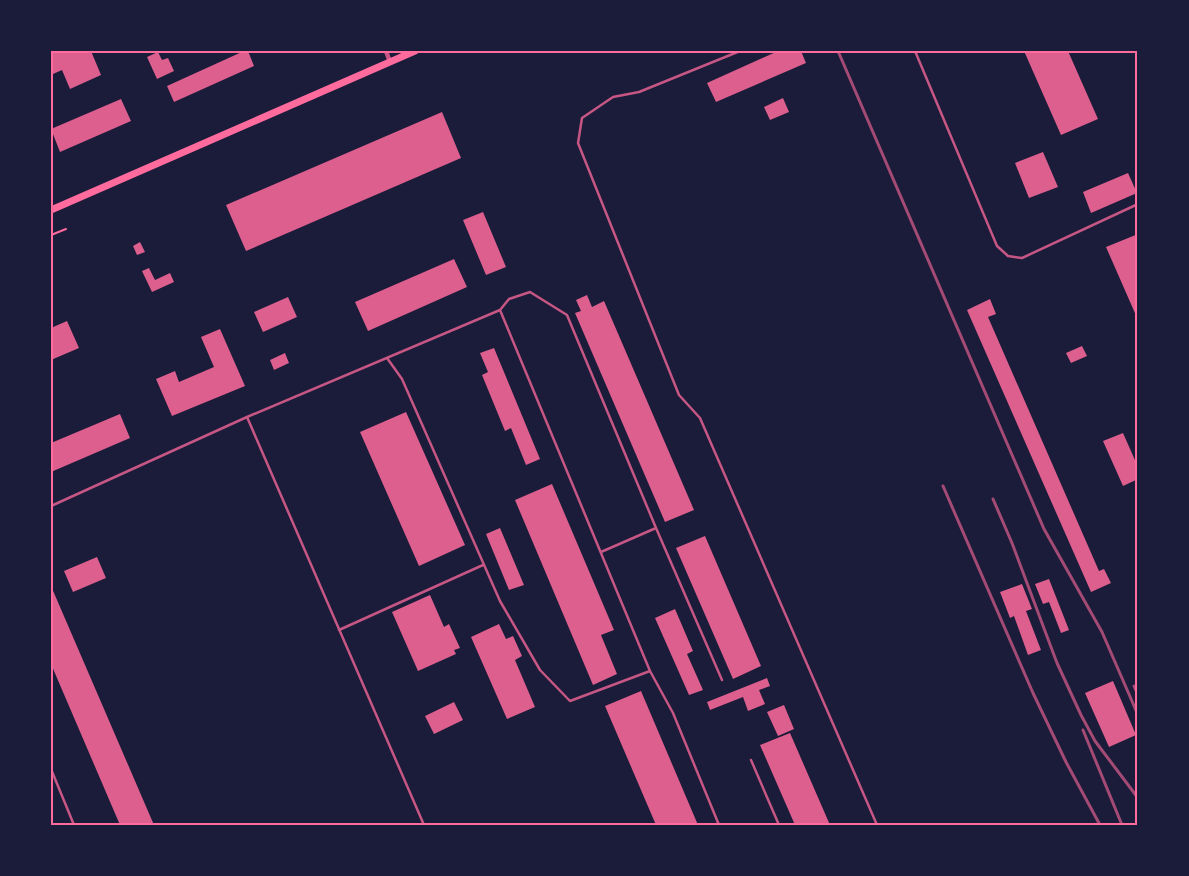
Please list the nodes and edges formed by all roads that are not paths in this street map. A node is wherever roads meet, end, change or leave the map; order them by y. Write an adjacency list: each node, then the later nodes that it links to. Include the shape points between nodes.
1 (386, 51): 5 (street)
2 (415, 51): 5 (main road)
3 (740, 51): 25 (lane, via 639,92 613,97 582,118 578,143 679,394 700,418)
4 (915, 51): 6 (lane, via 997,246 1008,256 1022,258)
5 (390, 62): 7 (main road)
6 (1137, 205): 8 (lane)
7 (51, 210)
8 (1138, 210)
9 (500, 310): 10 (lane); 13 (lane, via 509,299 530,292 567,315); 14 (lane)
10 (387, 358): 11 (lane); 15 (lane, via 402,379)
11 (247, 417): 12 (lane); 16 (lane)
12 (51, 506)
13 (656, 528): 14 (lane); 18 (lane)
14 (601, 552): 17 (lane)
15 (484, 565): 16 (lane); 17 (lane, via 500,601 540,670 570,701)
16 (339, 630): 22 (lane)
17 (650, 671): 23 (lane, via 673,713)
18 (722, 680)
19 (751, 760): 24 (lane)
20 (51, 769): 21 (lane)
21 (74, 825)
22 (424, 825)
23 (719, 825)
24 (778, 825)
25 (877, 825)

